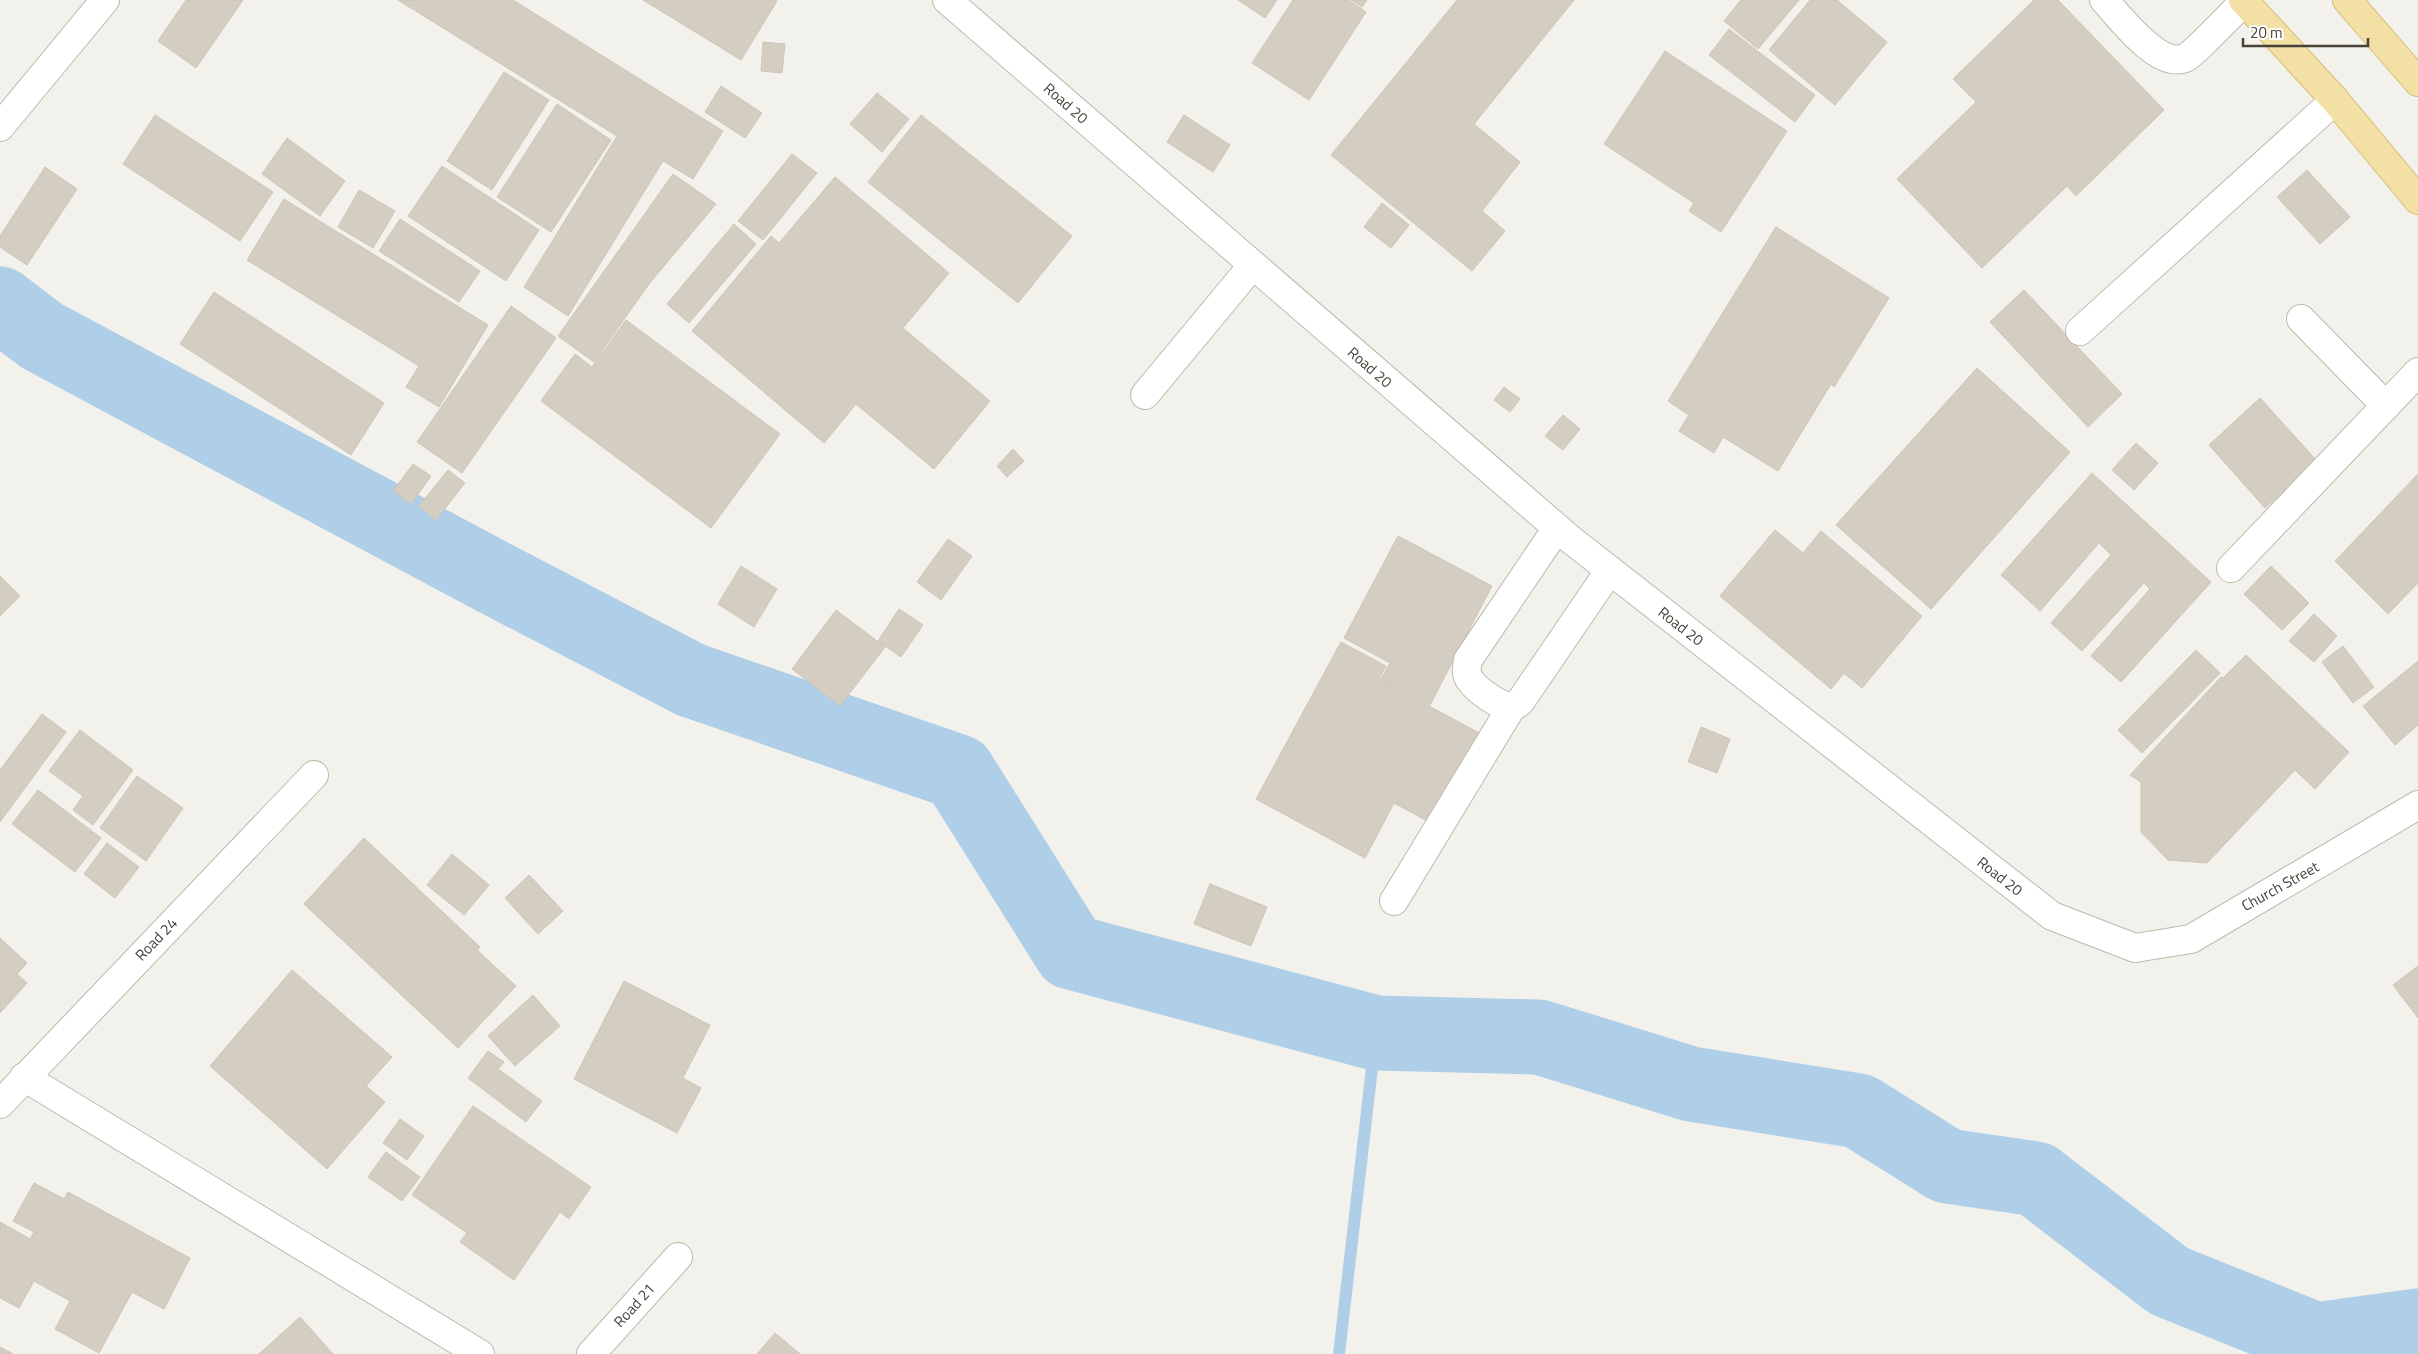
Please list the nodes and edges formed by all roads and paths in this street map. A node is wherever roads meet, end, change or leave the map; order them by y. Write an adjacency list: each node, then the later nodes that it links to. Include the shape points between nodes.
1 (105, 0): 8 (street)
2 (947, 0): 10 (street, Road 20)
3 (2104, 0): 5 (street, via 2153,52 2169,60 2186,58)
4 (2347, 0): 6 (main road)
5 (2244, 1): 7 (main road)
6 (2418, 82)
7 (2336, 100): 9 (main road); 12 (street)
8 (0, 127)
9 (2418, 200)
10 (1252, 266): 14 (street); 16 (street, Road 20)
11 (2302, 319): 15 (street)
12 (2080, 331)
13 (2418, 372): 15 (street)
14 (1145, 395)
15 (2386, 406): 17 (street)
16 (1557, 528): 18 (street, Road 20); 19 (street, via 1468,660 1466,671 1470,680 1500,705)
17 (2231, 568)
18 (1610, 570): 19 (street, via 1520,702); 23 (street, Road 20, via 2052,916)
19 (1511, 708): 22 (street)
20 (314, 775): 24 (street, Road 24)
21 (2415, 811): 23 (street, Church Street, via 2191,938)
22 (1394, 901)
23 (2135, 948)
24 (24, 1077): 25 (street, Road 24); 27 (street)
25 (0, 1104)
26 (678, 1257): 28 (street, Road 21)
27 (480, 1354)
28 (591, 1354)

